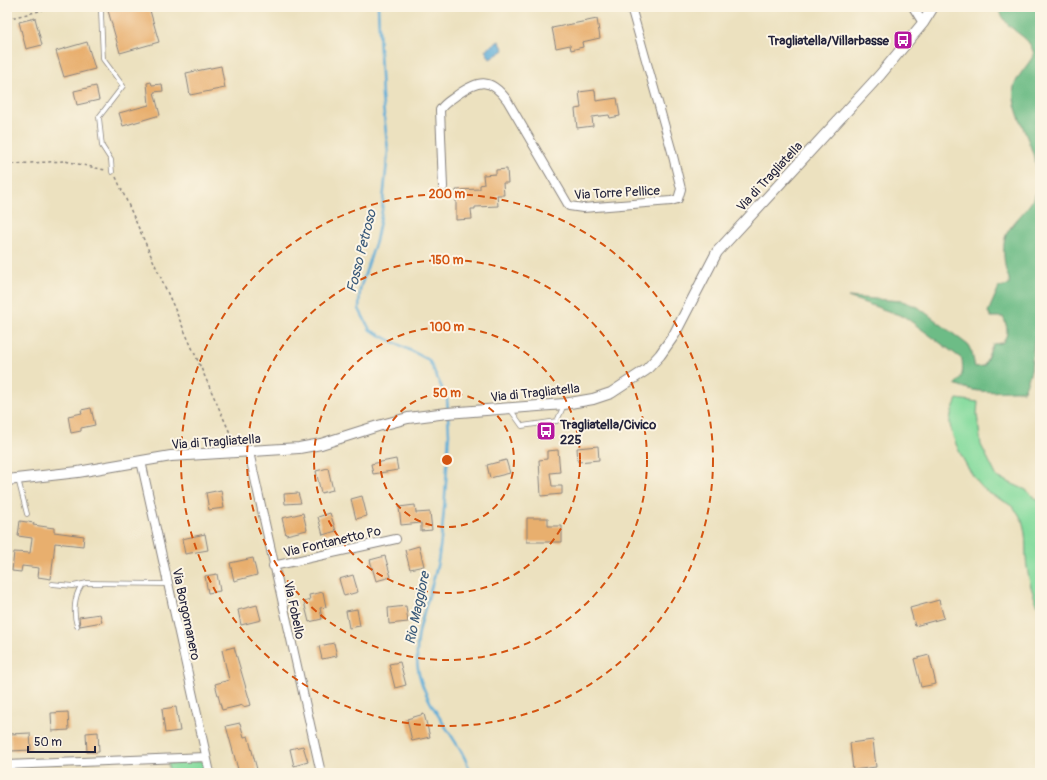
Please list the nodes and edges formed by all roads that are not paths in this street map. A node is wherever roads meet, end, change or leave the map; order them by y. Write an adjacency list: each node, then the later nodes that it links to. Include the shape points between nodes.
1 (631, 7): 7 (street, Via Torre Pellice, via 672,152 681,190 678,199 582,208 569,206 507,100 494,86 482,83 469,86 440,110)
2 (913, 7): 5 (street)
3 (934, 7): 5 (street, Via di Tragliatella)
4 (101, 12): 6 (lane, via 102,59 123,86 99,116 102,146 111,160)
5 (923, 22): 8 (street, Via di Tragliatella, via 832,129 717,252 674,335 646,370 611,393)
6 (112, 172)
7 (443, 187)
8 (564, 404): 9 (street, Via di Tragliatella); 9 (lane, via 557,421 522,426)
9 (509, 408): 10 (street, Via di Tragliatella, via 438,414 391,422 322,444)
10 (244, 453): 11 (street, Via di Tragliatella, via 178,456); 15 (street, Via Fobello)
11 (141, 461): 12 (street, Via di Tragliatella, via 78,472); 17 (street, Via Borgomanero)
12 (12, 479): 13 (lane)
13 (27, 514)
14 (396, 538): 15 (street, Via Fontanetto Po)
15 (273, 566): 23 (street, Via Fobello)
16 (52, 584): 18 (lane)
17 (168, 584): 18 (lane, via 87,583); 20 (street, Via Borgomanero)
18 (81, 586): 19 (lane, via 75,602)
19 (77, 626)
20 (206, 757): 21 (street); 22 (street, Via Borgomanero)
21 (7, 765)
22 (210, 773)
23 (321, 773)

